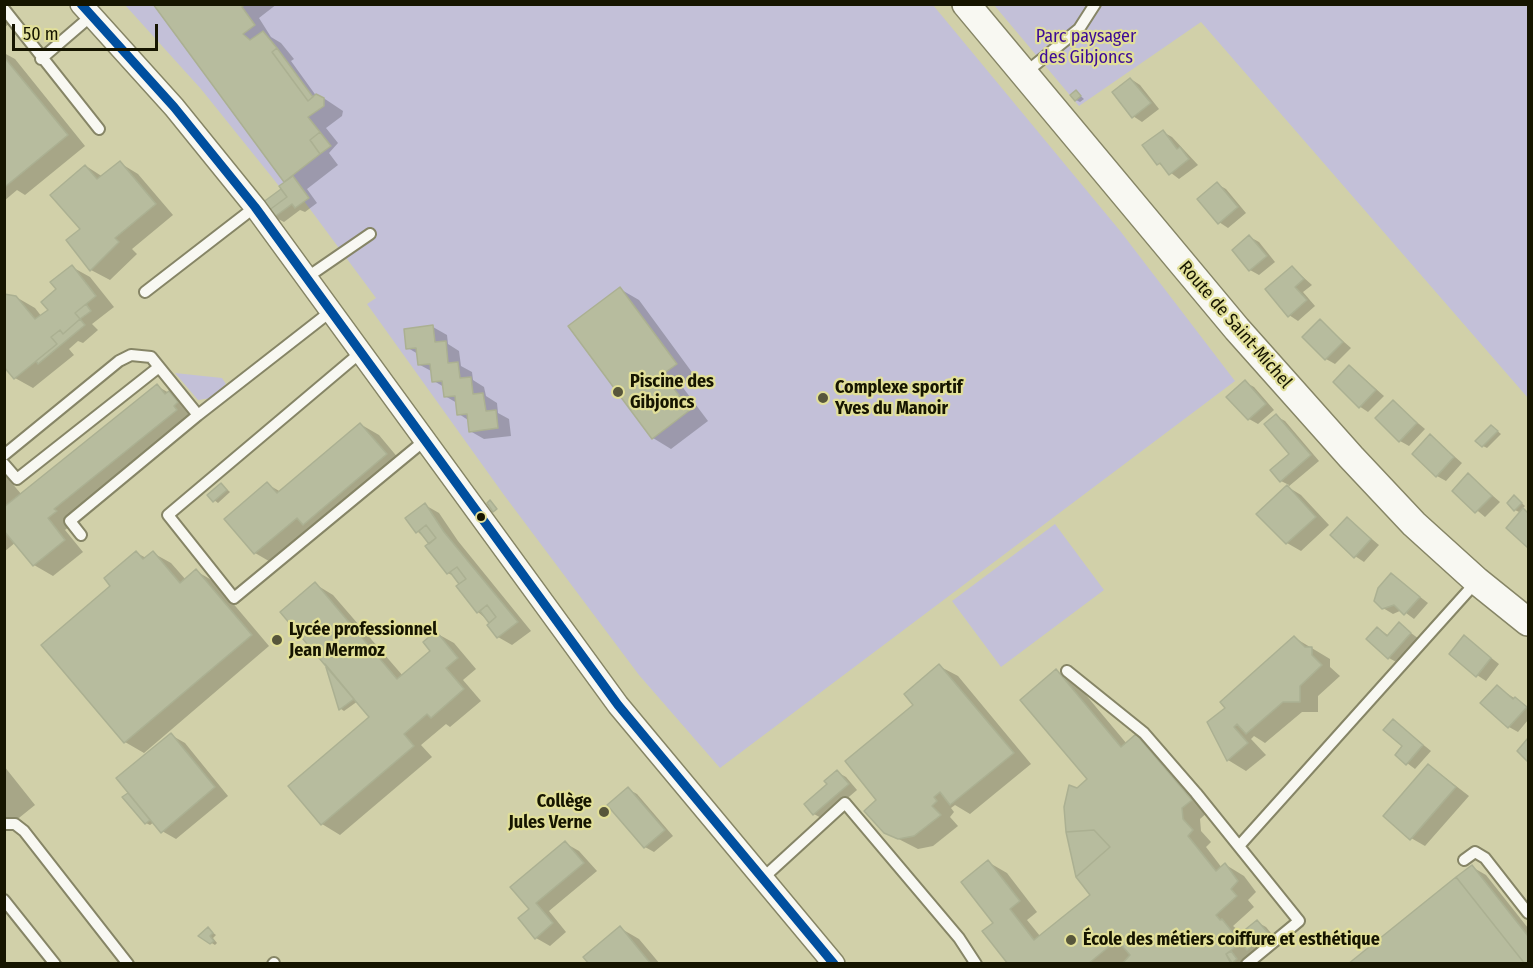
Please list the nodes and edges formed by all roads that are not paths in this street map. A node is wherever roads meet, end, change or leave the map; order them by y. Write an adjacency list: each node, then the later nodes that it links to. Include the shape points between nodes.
1 (966, 4): 6 (street, Route de Saint-Michel)
2 (1095, 4): 6 (lane, via 1079,29)
3 (4, 9): 5 (lane)
4 (86, 10): 5 (lane); 8 (street, via 174,107)
5 (41, 59): 7 (lane)
6 (1024, 74): 20 (street, Route de Saint-Michel, via 1237,329 1350,457 1414,524)
7 (99, 129)
8 (255, 207): 10 (street); 11 (lane)
9 (370, 234): 10 (lane)
10 (306, 278): 12 (street)
11 (145, 292)
12 (330, 312): 13 (street); 15 (lane)
13 (360, 353): 16 (street); 16 (lane, via 168,515 234,598)
14 (159, 367): 15 (lane); 17 (lane, via 152,357 142,354 119,361); 18 (lane, via 17,479)
15 (198, 415): 19 (lane, via 70,521)
16 (424, 441): 26 (street, via 618,705)
17 (4, 455)
18 (4, 464)
19 (81, 535)
20 (1477, 581): 21 (street, Route de Saint-Michel); 24 (lane)
21 (1528, 622)
22 (1067, 671): 24 (lane, via 1143,733)
23 (4, 824): 30 (lane, via 15,824 24,831)
24 (1239, 846): 33 (lane, via 1299,921)
25 (1464, 860): 28 (lane, via 1475,852 1485,858)
26 (763, 878): 31 (street); 32 (lane, via 845,803)
27 (4, 900): 29 (lane)
28 (1528, 913)
29 (55, 963)
30 (128, 963)
31 (834, 963)
32 (976, 963)
33 (1247, 963)

